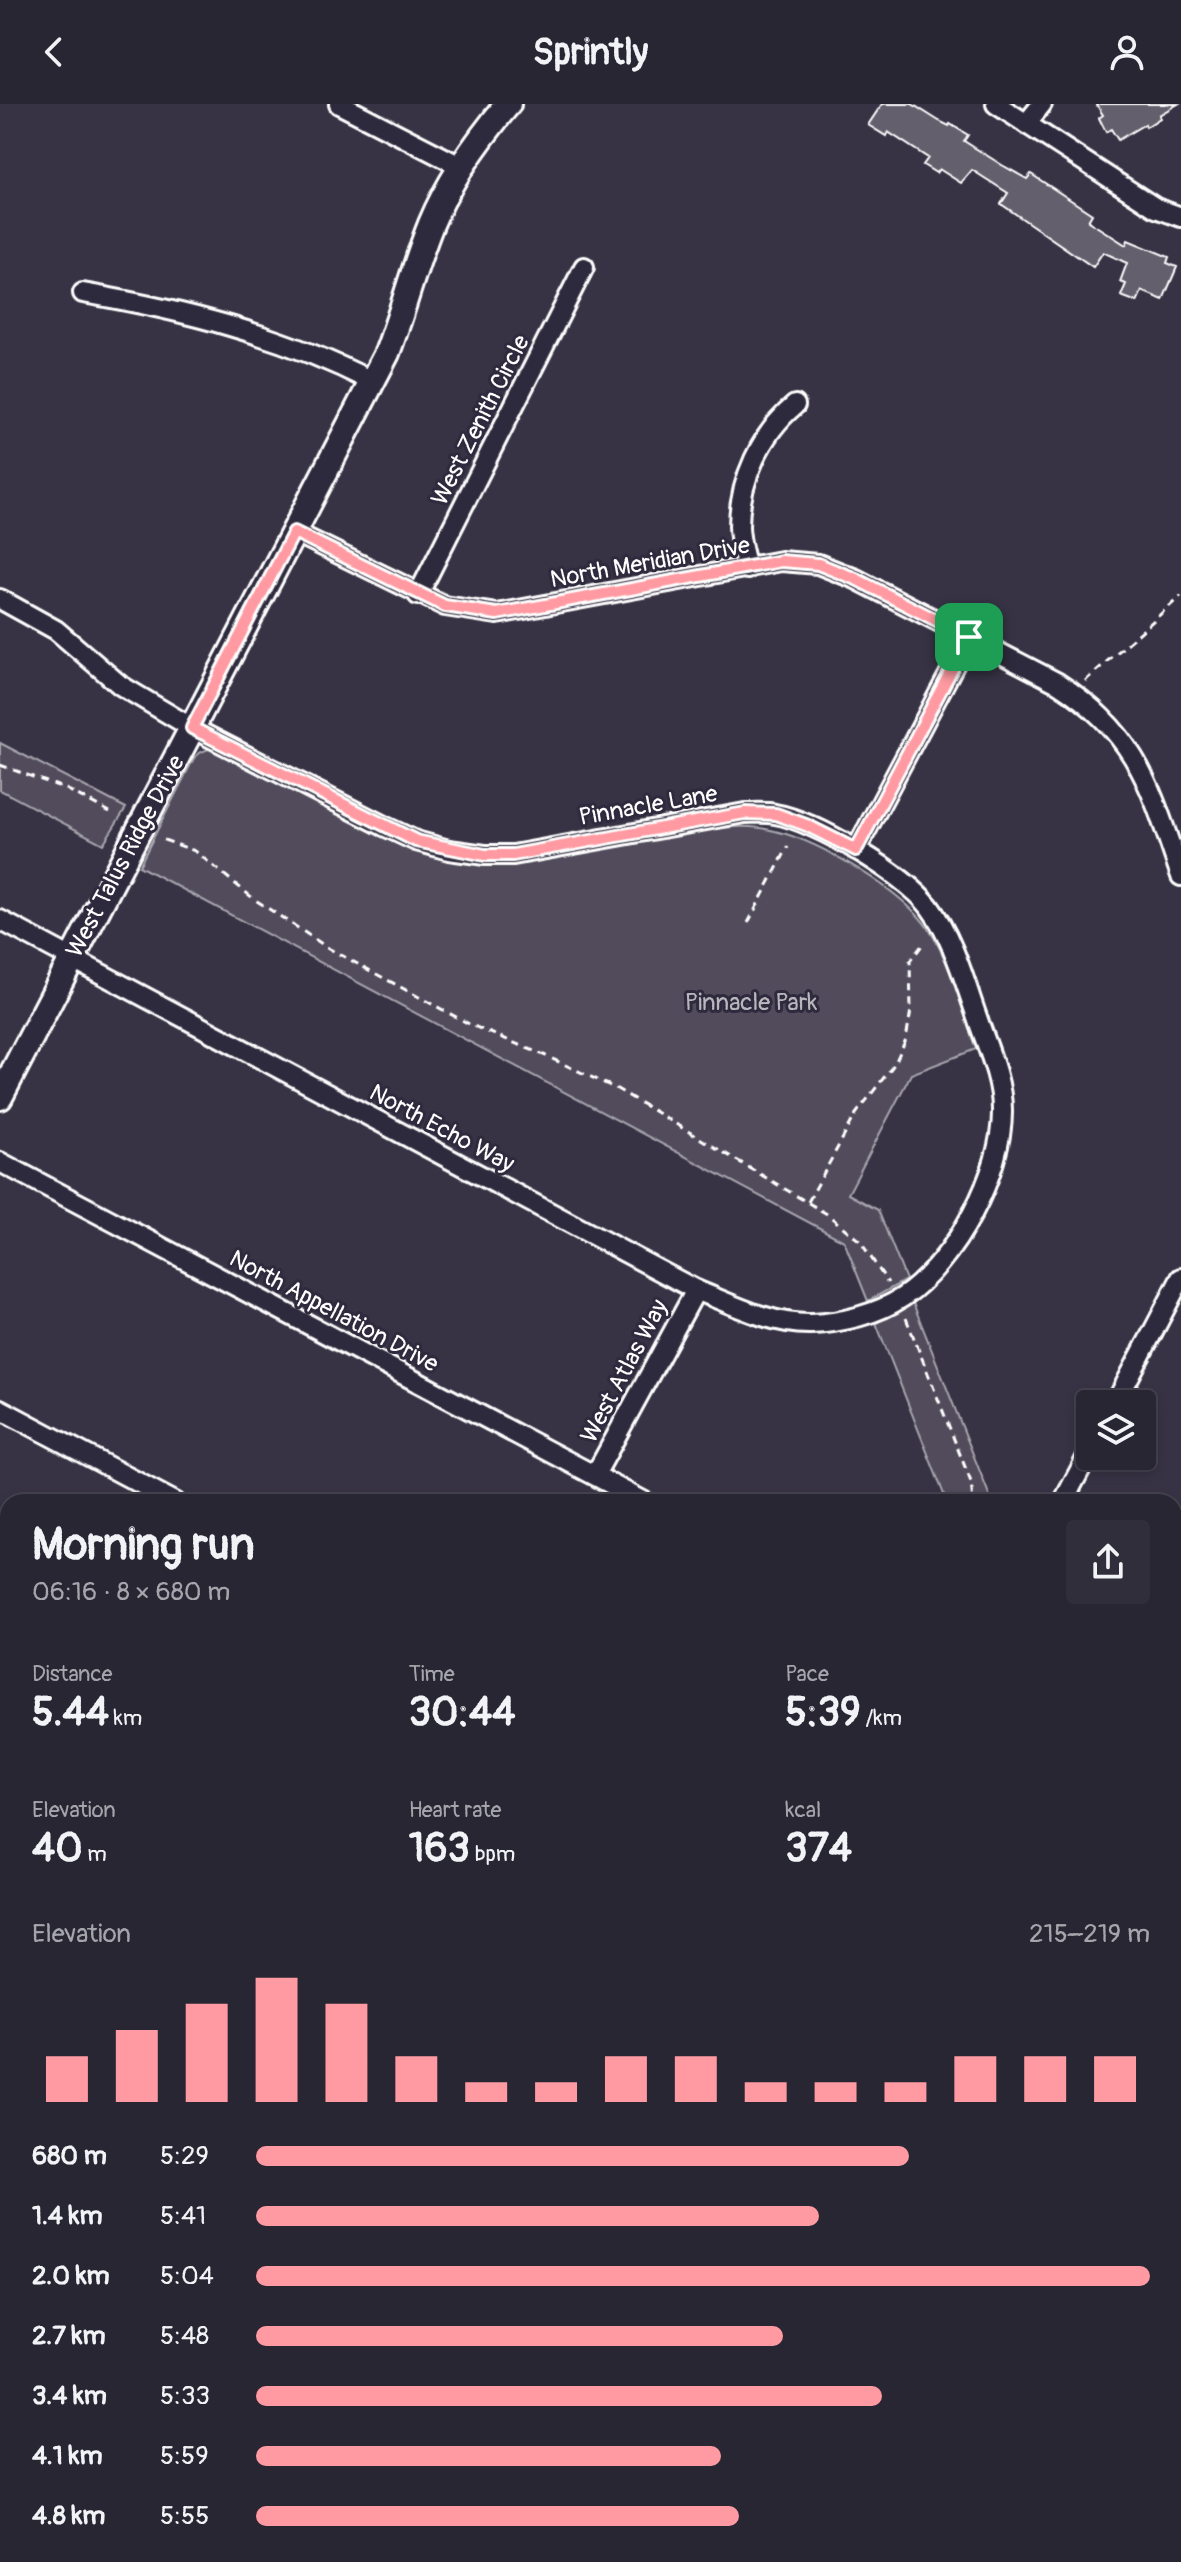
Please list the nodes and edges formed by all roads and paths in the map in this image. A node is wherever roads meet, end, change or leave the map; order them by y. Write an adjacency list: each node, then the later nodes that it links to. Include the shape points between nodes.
1 (339, 104): 6 (street)
2 (508, 104): 6 (street, West Talus Ridge Drive)
3 (996, 104): 5 (street)
4 (1042, 104): 5 (street)
5 (1026, 124): 7 (street, via 1156,208)
6 (462, 167): 10 (street, West Talus Ridge Drive, via 431,223 403,311)
7 (1181, 217)
8 (584, 267): 14 (street, West Zenith Circle)
9 (83, 293): 10 (street, via 220,322 324,357)
10 (371, 381): 12 (street, West Talus Ridge Drive)
11 (795, 405): 13 (street, via 770,431 740,500 739,530)
12 (294, 532): 14 (street, North Meridian Drive); 19 (street, West Talus Ridge Drive)
13 (747, 569): 14 (street, North Meridian Drive, via 497,614 445,606); 17 (street, North Meridian Drive, via 781,561 818,564)
14 (418, 595)
15 (1181, 596): 18 (path)
16 (0, 599): 19 (street, Pinnacle Lane, via 47,624 120,685)
17 (969, 637): 24 (street); 25 (street, North Meridian Drive, via 1070,691 1118,733 1144,775)
18 (1080, 686)
19 (192, 728): 24 (street, Pinnacle Lane, via 384,826 449,850 513,855 745,813 776,814); 29 (street, West Talus Ridge Drive)
20 (0, 765): 21 (path)
21 (110, 812)
22 (164, 840): 32 (path, via 195,851 254,899 340,955 471,1025 617,1089)
23 (788, 847): 27 (path)
24 (856, 850): 35 (street, Pinnacle Lane, via 912,887 942,925 999,1080 1002,1109 1001,1140 971,1214 929,1275)
25 (1181, 876)
26 (0, 920): 29 (street, North Echo Way)
27 (748, 923)
28 (923, 944): 32 (path, via 910,961 906,1039 895,1063 856,1114)
29 (72, 958): 30 (street, West Talus Ridge Drive); 34 (street, North Echo Way)
30 (0, 1097)
31 (0, 1162): 40 (street, North Appellation Drive)
32 (808, 1202): 35 (path, via 860,1241)
33 (1181, 1278): 37 (street)
34 (696, 1290): 36 (street, North Echo Way, via 775,1319 809,1324); 40 (street, West Atlas Way)
35 (898, 1300): 36 (street, Pinnacle Lane); 43 (path)
36 (876, 1310)
37 (1122, 1390)
38 (0, 1409): 41 (street)
39 (1080, 1470): 44 (street)
40 (595, 1475): 42 (street, North Appellation Drive)
41 (160, 1494)
42 (630, 1494)
43 (972, 1494)
44 (1067, 1494)

